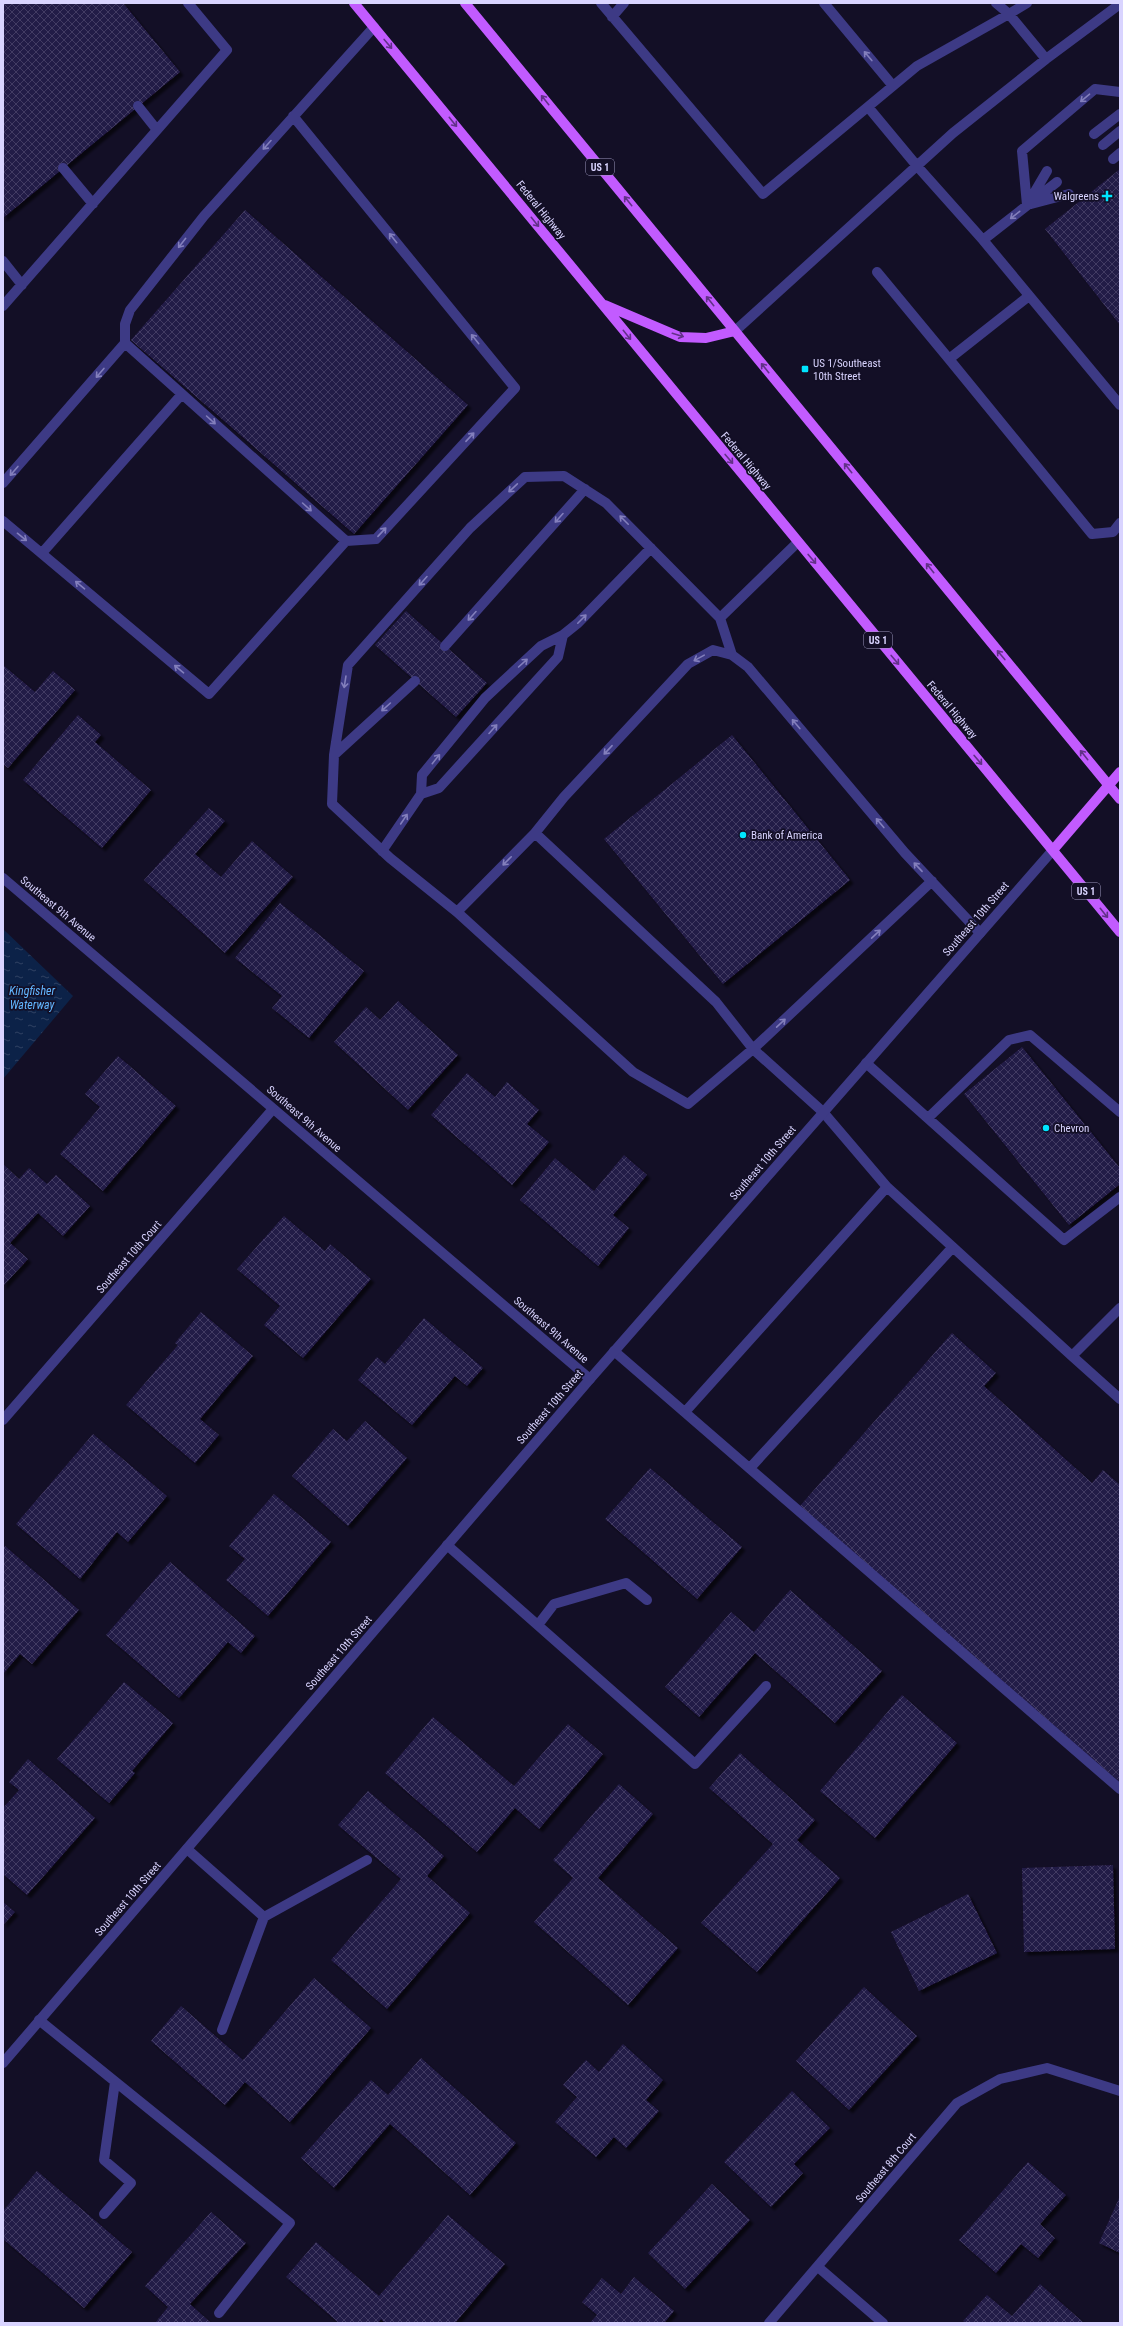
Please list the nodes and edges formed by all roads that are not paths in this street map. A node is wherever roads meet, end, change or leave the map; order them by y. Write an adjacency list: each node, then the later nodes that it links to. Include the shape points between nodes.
1 (188, 3): 20 (street, via 227,50)
2 (354, 3): 12 (main road, Federal Highway / US 1)
3 (465, 3): 38 (main road, US 1, one-way to 3)
4 (601, 3): 11 (street)
5 (624, 3): 11 (street)
6 (824, 3): 14 (street, one-way to 6)
7 (996, 3): 10 (street)
8 (1027, 3): 10 (street)
9 (1120, 4): 13 (street)
10 (1009, 14): 13 (street); 14 (street, via 917,66)
11 (612, 17): 17 (street, via 763,194)
12 (374, 27): 19 (street); 36 (main road, Federal Highway / US 1, one-way to 36)
13 (1046, 59): 24 (street)
14 (893, 86): 17 (street)
15 (1120, 92): 30 (street, one-way to 30, via 1095,89 1022,151)
16 (138, 106): 20 (street)
17 (868, 107): 24 (street)
18 (1120, 114): 22 (street)
19 (294, 116): 39 (street, one-way to 39, via 204,216 130,310 125,324); 47 (street, one-way to 19, via 376,539 515,388)
20 (157, 130): 29 (street)
21 (1120, 131): 23 (street)
22 (1094, 134)
23 (1102, 145)
24 (917, 166): 31 (street); 38 (street)
25 (63, 168): 29 (street)
26 (1047, 171): 30 (street)
27 (1057, 182): 30 (street)
28 (1069, 194): 30 (street)
29 (93, 204): 34 (street)
30 (1027, 206): 31 (street, one-way to 31)
31 (982, 240): 35 (street)
32 (3, 261): 34 (street)
33 (877, 272): 40 (street)
34 (22, 285): 37 (street)
35 (1029, 296): 40 (street); 42 (street)
36 (603, 304): 38 (main road, one-way to 38, via 680,337 706,338); 48 (main road, Federal Highway / US 1, one-way to 48)
37 (3, 306)
38 (735, 331): 58 (main road, US 1, one-way to 38)
39 (125, 343): 41 (street); 43 (street, one-way to 43)
40 (949, 359): 46 (street, via 1092,534 1113,532)
41 (182, 394): 47 (street, one-way to 47); 50 (street)
42 (1120, 405)
43 (3, 483)
44 (585, 489): 49 (street, one-way to 44, via 606,503); 53 (street, one-way to 53); 56 (street, one-way to 56, via 564,476 526,477 470,528 348,665)
45 (3, 521): 50 (street, one-way to 50)
46 (1120, 523)
47 (346, 541): 50 (street, one-way to 50, via 209,694)
48 (798, 542): 51 (street); 62 (main road, Federal Highway / US 1, one-way to 62)
49 (651, 548): 51 (street); 52 (street, one-way to 49, via 578,623)
50 (42, 553)
51 (720, 618): 54 (street)
52 (563, 635): 59 (street, one-way to 52, via 439,788 553,663 558,657); 59 (street, one-way to 52, via 422,776 486,698 541,646)
53 (445, 646)
54 (732, 655): 61 (street, one-way to 61, via 713,650 688,664 564,797); 65 (street, one-way to 54, via 748,667)
55 (415, 681): 56 (street, one-way to 56)
56 (334, 755): 63 (street, via 332,804)
57 (1120, 772): 58 (main road, Southeast 10th Street)
58 (1109, 785): 60 (main road, US 1); 62 (main road, Southeast 10th Street)
59 (421, 794): 63 (street, one-way to 59)
60 (1120, 799)
61 (535, 833): 66 (street, one-way to 66); 69 (street, via 716,1002)
62 (1053, 850): 67 (main road, Federal Highway / US 1, one-way to 67); 68 (street, Southeast 10th Street)
63 (382, 851): 66 (street)
64 (3, 878): 71 (street, Southeast 9th Avenue)
65 (932, 882): 68 (street); 69 (street, one-way to 65)
66 (457, 912): 69 (street, via 633,1072 688,1104)
67 (1120, 932)
68 (980, 933): 70 (street, Southeast 10th Street)
69 (753, 1050): 72 (street)
70 (866, 1063): 72 (street, Southeast 10th Street); 74 (street)
71 (273, 1109): 81 (street, Southeast 9th Avenue); 84 (street, Southeast 10th Court)
72 (823, 1112): 75 (street); 79 (street, Southeast 10th Street)
73 (1120, 1112): 74 (street, via 1030,1035 1009,1040)
74 (928, 1118): 76 (street, via 1064,1240)
75 (887, 1187): 77 (street); 83 (street)
76 (1120, 1197)
77 (952, 1248): 80 (street); 85 (street)
78 (1120, 1308): 80 (street)
79 (614, 1351): 81 (street, Southeast 10th Street); 83 (street)
80 (1072, 1356): 82 (street)
81 (590, 1379): 86 (street, Southeast 10th Street)
82 (1120, 1399)
83 (685, 1412): 85 (street)
84 (3, 1420)
85 (750, 1468): 90 (street)
86 (447, 1545): 88 (street); 91 (street, Southeast 10th Street)
87 (646, 1600): 88 (street, via 626,1582 554,1604)
88 (538, 1625): 89 (street, via 695,1764)
89 (766, 1686)
90 (1120, 1789)
91 (187, 1849): 93 (street); 94 (street, Southeast 10th Street)
92 (367, 1860): 93 (street)
93 (264, 1917): 95 (street)
94 (39, 2020): 96 (street, Southeast 10th Street); 97 (street)
95 (222, 2030)
96 (3, 2062)
97 (115, 2082): 99 (street, via 104,2160 131,2183); 101 (street, via 290,2223)
98 (1120, 2091): 100 (street, Southeast 8th Court, via 1047,2068 1000,2079 957,2103)
99 (104, 2214)
100 (818, 2267): 102 (street, Southeast 8th Court); 103 (street)
101 (219, 2313)
102 (769, 2323)
103 (883, 2323)

